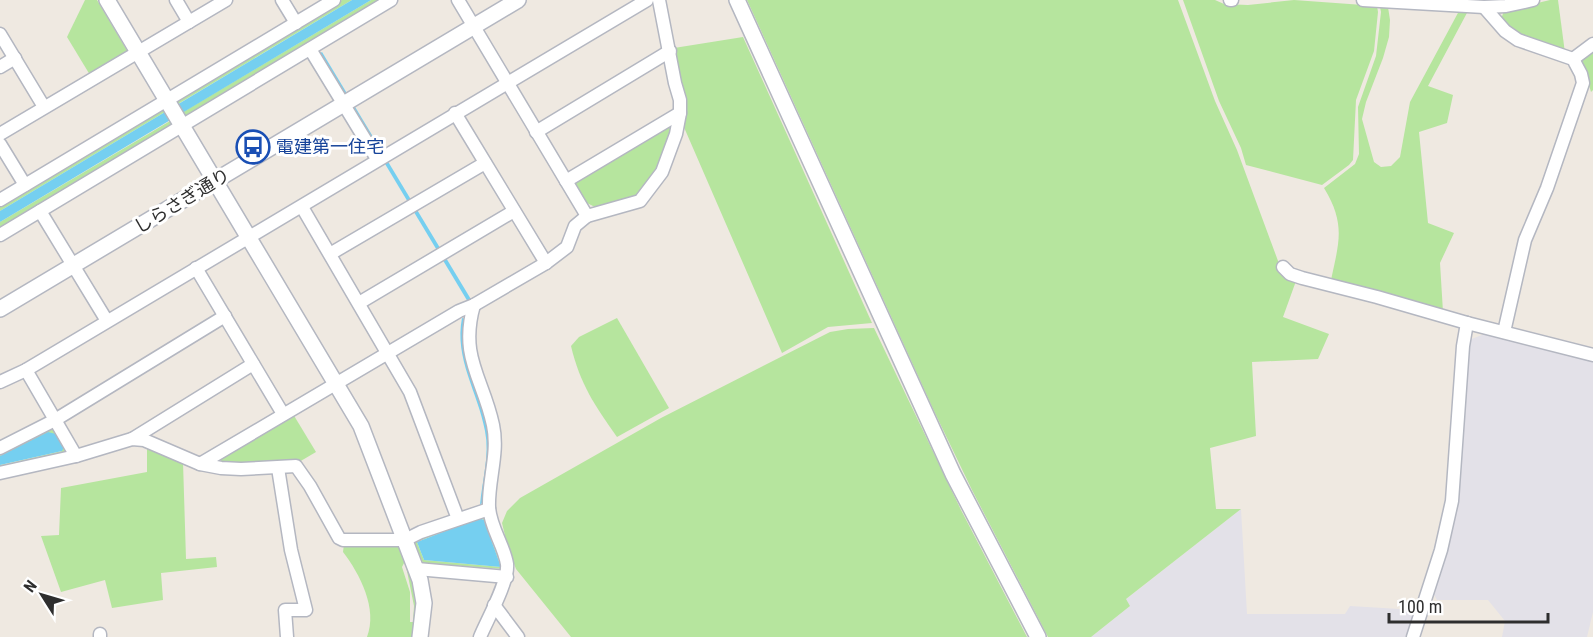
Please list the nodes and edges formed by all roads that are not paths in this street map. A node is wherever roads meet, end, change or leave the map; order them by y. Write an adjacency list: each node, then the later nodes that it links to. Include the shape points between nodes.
1 (107, 0): 23 (street)
2 (176, 0): 16 (street)
3 (226, 0): 16 (street)
4 (282, 0): 17 (street)
5 (334, 0): 17 (street)
6 (391, 0): 21 (street)
7 (458, 0): 18 (street)
8 (518, 0): 18 (street, しらさぎ通り)
9 (646, 0): 27 (street)
10 (659, 0): 22 (street)
11 (737, 0): 85 (street, via 948,464)
12 (1363, 0): 14 (street)
13 (1533, 0): 15 (street)
14 (1407, 1): 15 (street)
15 (1484, 8): 25 (street, via 1518,40)
16 (189, 22): 23 (street)
17 (296, 23): 28 (street)
18 (474, 26): 27 (street); 29 (street, しらさぎ通り)
19 (0, 34): 24 (street)
20 (1593, 44): 25 (street)
21 (310, 49): 29 (street); 33 (street)
22 (670, 51): 32 (street); 34 (street)
23 (138, 52): 28 (street); 30 (street)
24 (15, 58): 26 (street); 30 (street)
25 (1573, 59): 60 (street, via 1583,83 1525,240)
26 (0, 66)
27 (507, 82): 31 (street); 34 (street)
28 (166, 100): 33 (street); 41 (street)
29 (344, 104): 37 (street); 39 (street, しらさぎ通り)
30 (44, 107): 35 (street)
31 (455, 113): 37 (street); 38 (street)
32 (681, 113): 40 (street); 46 (street, via 662,172 640,201)
33 (182, 125): 39 (street); 44 (street)
34 (536, 132): 40 (street)
35 (0, 134)
36 (0, 144): 41 (street)
37 (377, 159): 43 (street)
38 (485, 163): 45 (street); 49 (street)
39 (215, 181): 48 (street); 51 (street, しらさぎ通り)
40 (566, 181): 46 (street)
41 (25, 185): 42 (street)
42 (0, 200)
43 (302, 207): 48 (street); 49 (street)
44 (40, 211): 47 (street); 51 (street)
45 (514, 211): 50 (street); 54 (street)
46 (587, 216): 50 (street, via 576,226 567,247)
47 (0, 235)
48 (249, 237): 53 (street); 66 (street)
49 (330, 254): 54 (street)
50 (546, 263): 55 (street)
51 (73, 266): 56 (street, しらさぎ通り); 58 (street)
52 (1283, 267): 59 (street, via 1302,278)
53 (196, 268): 57 (street); 58 (street)
54 (359, 303): 61 (street)
55 (474, 305): 61 (street); 75 (street, via 468,340 470,356 489,409 495,440)
56 (0, 309)
57 (225, 316): 63 (street); 68 (street)
58 (106, 321): 64 (street)
59 (1467, 323): 60 (street); 86 (street, via 1452,501)
60 (1504, 332): 62 (street)
61 (388, 352): 66 (street); 76 (street, via 410,392)
62 (1593, 355)
63 (253, 364): 67 (street); 69 (street)
64 (26, 370): 65 (street); 68 (street)
65 (0, 382)
66 (336, 383): 67 (street); 77 (street, via 369,443)
67 (283, 414): 72 (street)
68 (55, 420): 70 (street); 71 (street)
69 (132, 439): 71 (street); 72 (street, via 144,440)
70 (0, 448)
71 (76, 456): 74 (street)
72 (200, 464): 73 (street)
73 (278, 468): 77 (street, via 296,466 339,538); 81 (street, via 291,550 306,610 285,610)
74 (0, 473)
75 (489, 509): 76 (street); 79 (street, via 507,564)
76 (458, 519): 77 (street)
77 (405, 540): 78 (street)
78 (417, 568): 79 (street); 82 (street, via 424,603)
79 (507, 577): 80 (street)
80 (494, 605): 83 (street); 84 (street)
81 (287, 637)
82 (420, 637)
83 (480, 637)
84 (518, 637)
85 (1038, 637)
86 (1413, 637)

